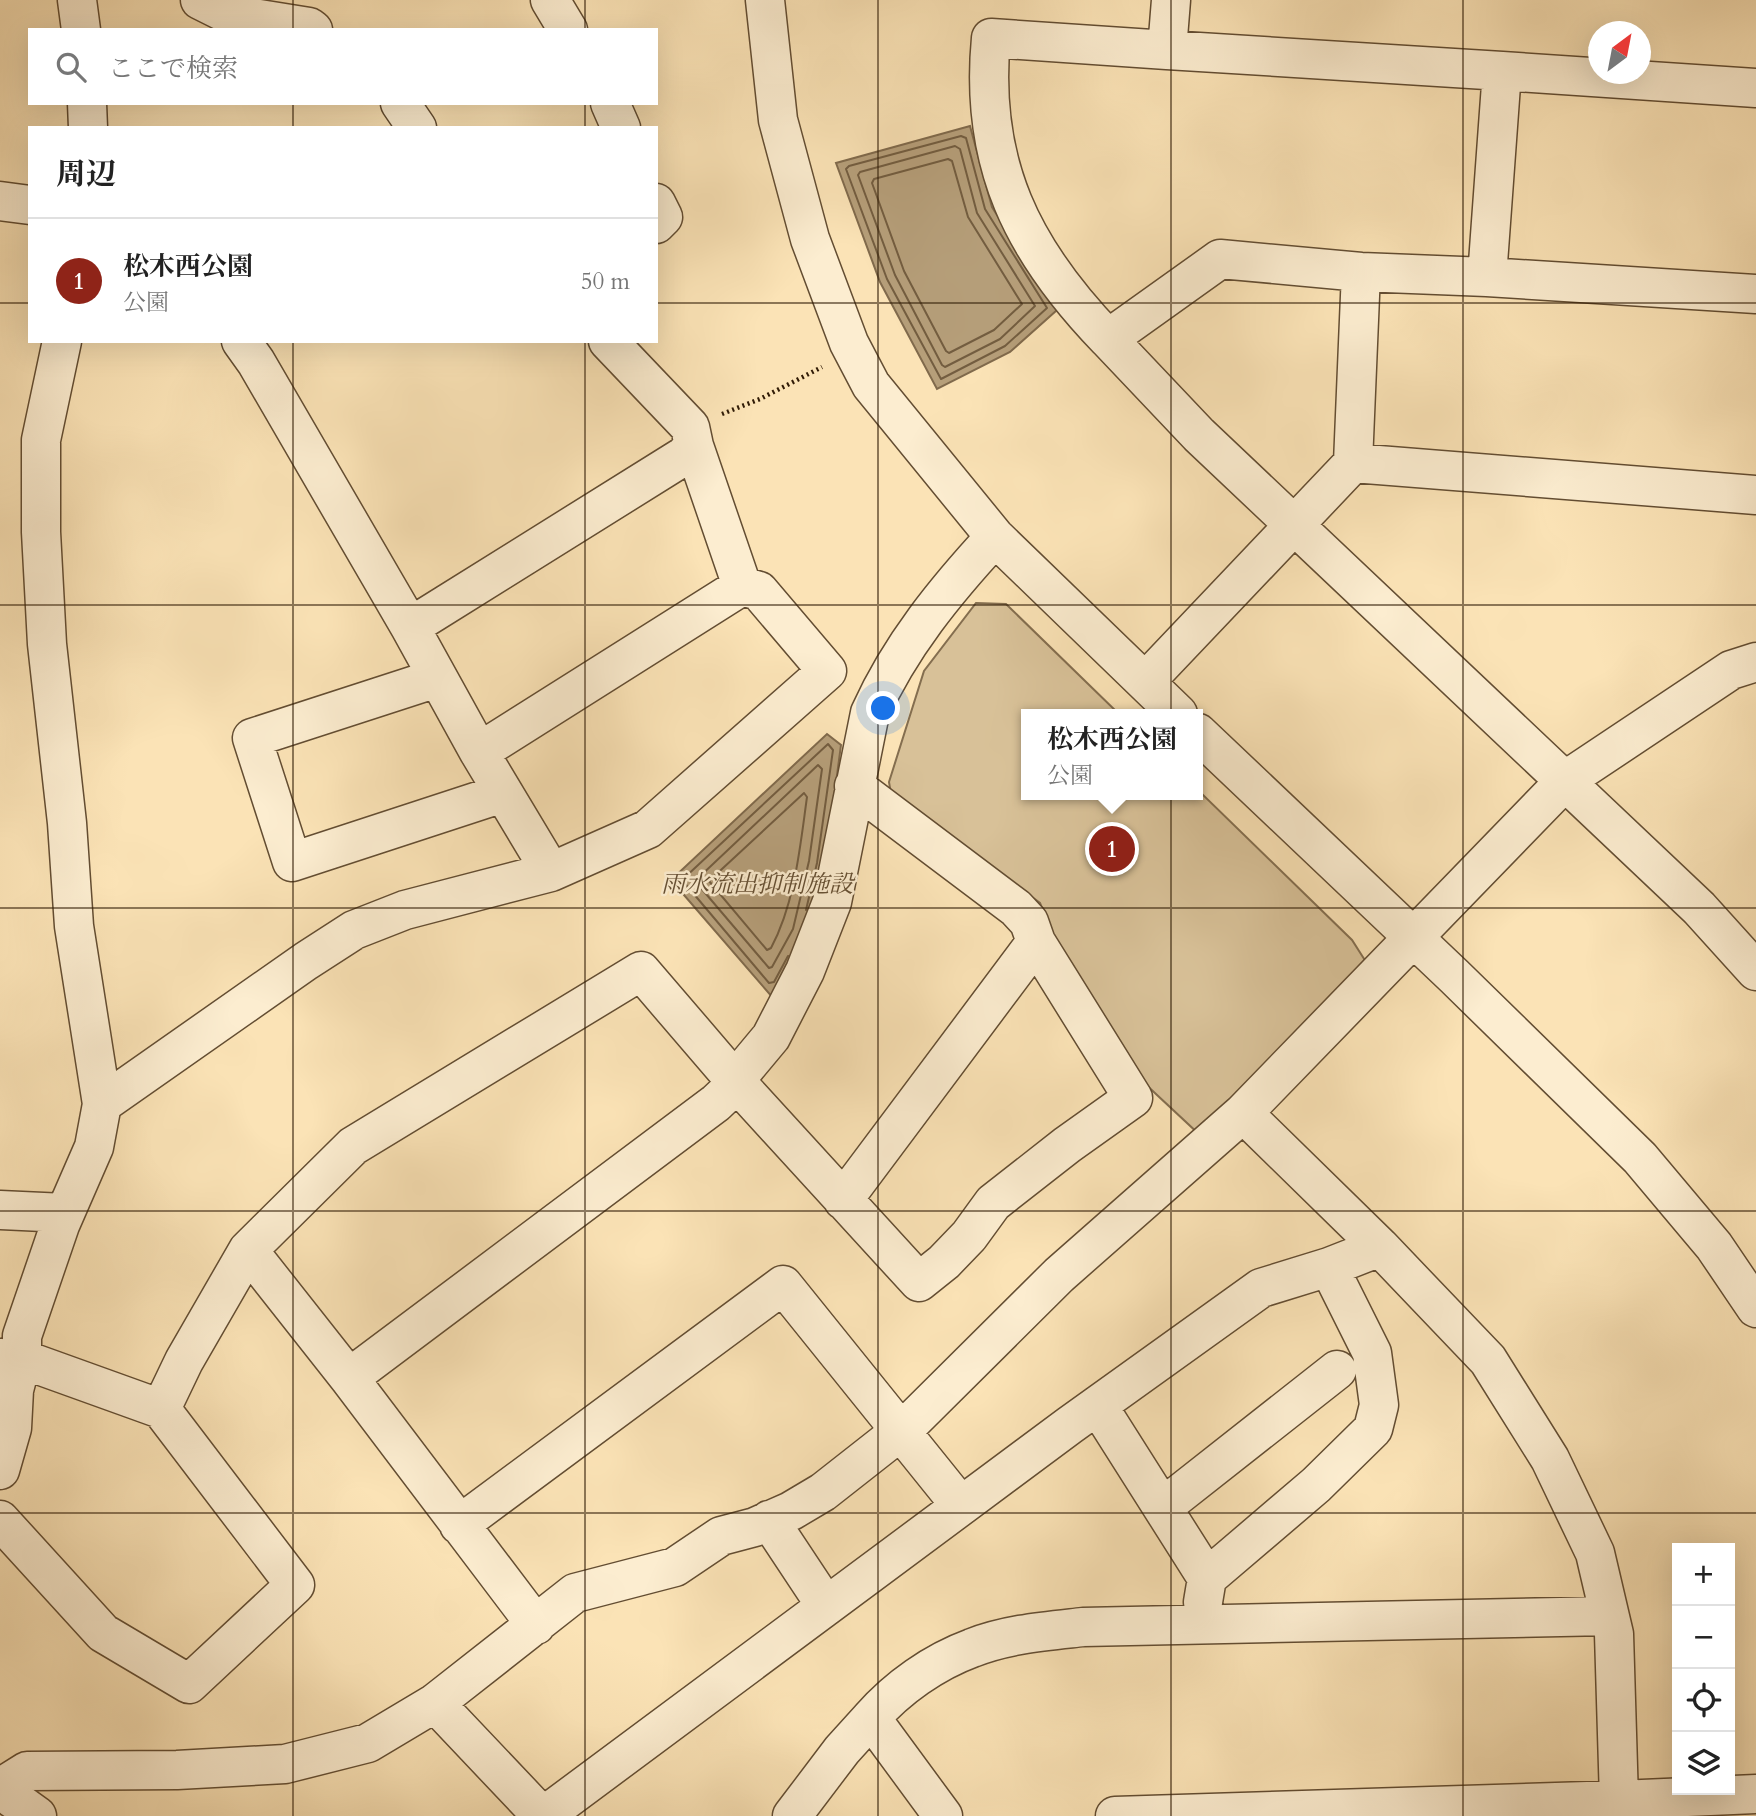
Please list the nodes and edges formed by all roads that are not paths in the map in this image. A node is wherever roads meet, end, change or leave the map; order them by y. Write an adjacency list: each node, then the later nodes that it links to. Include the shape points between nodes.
1 (77, 0): 6 (street)
2 (200, 0): 7 (street, via 228,14)
3 (551, 0): 8 (street)
4 (765, 0): 33 (street, via 778,120 810,239 849,343 872,385)
5 (1171, 0): 9 (street)
6 (81, 28)
7 (310, 28)
8 (567, 28)
9 (1167, 50): 10 (street); 25 (street, via 991,38 990,114 1007,190 1049,269)
10 (1502, 71): 11 (street); 23 (street)
11 (1756, 88)
12 (87, 105): 15 (street)
13 (401, 105): 16 (street)
14 (611, 105): 17 (street)
15 (88, 126)
16 (416, 126)
17 (620, 126)
18 (0, 201): 19 (street)
19 (28, 205)
20 (658, 207): 21 (street, via 663,217)
21 (658, 222)
22 (1361, 272): 23 (street); 25 (street, via 1220,259); 30 (street)
23 (1487, 277): 24 (street)
24 (1756, 294)
25 (1108, 339): 32 (street, via 1199,435)
26 (62, 343): 50 (street, via 41,440 41,546 74,926)
27 (242, 343): 35 (street)
28 (610, 343): 29 (street)
29 (692, 436): 34 (street); 35 (street, via 684,456)
30 (1353, 463): 31 (street); 32 (street)
31 (1756, 495)
32 (1296, 524): 38 (street); 42 (street)
33 (995, 537): 38 (street); 43 (street, via 954,581 881,688 870,713)
34 (742, 586): 41 (street); 45 (street, via 759,591 827,671 648,828)
35 (410, 627): 37 (street)
36 (1756, 662): 42 (street, via 1731,670)
37 (437, 678): 41 (street); 44 (street, via 252,738 292,862)
38 (1145, 682): 39 (street)
39 (1173, 709)
40 (1203, 738): 46 (street)
41 (479, 752): 44 (street)
42 (1566, 780): 46 (street); 48 (street, via 1699,908)
43 (854, 786): 47 (street, via 1016,908 1029,922); 49 (street, via 832,902 805,971 771,1037)
44 (503, 793): 45 (street)
45 (551, 872): 50 (street, via 405,910 354,930)
46 (1414, 938): 51 (street); 58 (street, via 1640,1158 1714,1246)
47 (1036, 942): 52 (street); 52 (street, via 1133,1098 993,1203 970,1236 919,1282)
48 (1756, 971)
49 (737, 1083): 52 (street); 56 (street, via 641,971 353,1146); 61 (street)
50 (102, 1104): 54 (street, via 94,1147)
51 (1243, 1113): 55 (street); 64 (street, via 1059,1275)
52 (843, 1200)
53 (0, 1210): 54 (street)
54 (65, 1213): 59 (street, via 23,1336)
55 (1380, 1247): 57 (street); 73 (street, via 1488,1360 1544,1448 1595,1553)
56 (248, 1250): 61 (street); 63 (street)
57 (1329, 1267): 62 (street, via 1261,1288); 71 (street, via 1372,1353 1379,1405 1373,1429 1316,1485)
58 (1756, 1308)
59 (11, 1358): 63 (street); 65 (street, via 12,1428)
60 (1337, 1370): 67 (street)
61 (349, 1378): 70 (street)
62 (1098, 1406): 66 (street); 67 (street)
63 (160, 1409): 68 (street, via 295,1585 189,1685 103,1633)
64 (901, 1431): 66 (street); 69 (street, via 823,1492); 70 (street, via 783,1285)
65 (0, 1470)
66 (961, 1506): 72 (street)
67 (1163, 1507): 71 (street)
68 (0, 1520)
69 (769, 1520): 72 (street); 74 (street, via 721,1536 676,1567 575,1593)
70 (459, 1525): 74 (street)
71 (1207, 1578): 75 (street)
72 (827, 1606): 82 (street)
73 (1609, 1616): 75 (street); 80 (street, via 1614,1634)
74 (536, 1625): 76 (street)
75 (1198, 1625): 77 (street, via 1083,1627 1032,1633 972,1648 899,1689)
76 (435, 1703): 78 (street, via 368,1742 285,1764 27,1771); 82 (street)
77 (871, 1718): 83 (street); 84 (street)
78 (3, 1792): 81 (street)
79 (1756, 1794): 80 (street)
80 (1619, 1800): 85 (street)
81 (37, 1816)
82 (543, 1816)
83 (792, 1816)
84 (943, 1816)
85 (1115, 1816)

